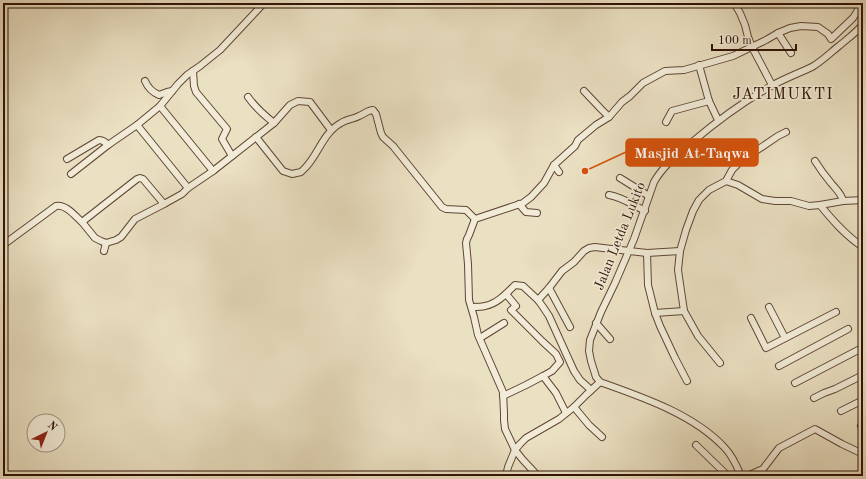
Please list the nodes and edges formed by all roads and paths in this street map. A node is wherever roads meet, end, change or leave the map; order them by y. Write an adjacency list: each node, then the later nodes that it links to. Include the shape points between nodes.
1 (264, 3): 11 (street, via 220,50)
2 (734, 3): 8 (street)
3 (859, 3): 6 (street, via 853,18)
4 (863, 24): 7 (street, Jalan Letda Lukito)
5 (778, 34): 6 (street, via 801,26 818,27); 8 (street); 9 (street)
6 (831, 39): 7 (street)
7 (839, 46): 13 (street, Jalan Letda Lukito, via 814,66)
8 (752, 47): 10 (street, via 733,56); 13 (street)
9 (791, 53)
10 (699, 65): 17 (street); 19 (street, via 684,70 665,71 643,83)
11 (193, 71): 14 (street); 28 (street, via 196,92 227,129 222,139)
12 (146, 80): 14 (street, via 154,93 159,95)
13 (772, 86): 20 (street, Jalan Letda Lukito)
14 (172, 91): 18 (street)
15 (584, 91): 19 (street)
16 (248, 96): 22 (street)
17 (709, 102): 20 (street); 21 (street, via 672,111)
18 (160, 106): 23 (street); 32 (street)
19 (610, 117): 31 (street, via 588,131)
20 (718, 120): 39 (street, Jalan Letda Lukito, via 667,164 657,176)
21 (666, 122)
22 (274, 123): 24 (street, via 290,105 306,101 315,107); 26 (street)
23 (137, 125): 27 (street); 37 (street)
24 (331, 130): 26 (street, via 306,167 301,172 292,174 283,171); 47 (street, via 342,122 373,110 383,137 394,146 442,207 466,210)
25 (786, 132): 36 (street, via 741,161)
26 (256, 137): 28 (street)
27 (108, 145): 29 (street, via 99,140); 34 (street)
28 (232, 156): 32 (street)
29 (67, 159)
30 (815, 161): 41 (street)
31 (554, 165): 33 (street); 43 (street, via 544,183)
32 (213, 171): 37 (street)
33 (559, 172)
34 (71, 174)
35 (620, 178): 39 (street)
36 (726, 181): 44 (street, via 762,199 791,201 809,206); 54 (street, via 709,190 699,200)
37 (188, 188): 42 (street)
38 (609, 195): 45 (street, via 626,200)
39 (649, 196): 45 (street, Jalan Letda Lukito)
40 (863, 200): 41 (street)
41 (843, 201): 44 (street)
42 (164, 204): 48 (street, via 140,178); 49 (street, via 135,219 121,237)
43 (519, 204): 46 (street, via 526,212); 47 (street)
44 (820, 205): 51 (street, via 854,242)
45 (644, 211): 53 (street, Jalan Letda Lukito)
46 (537, 213)
47 (475, 219): 60 (street, via 466,243 469,300)
48 (82, 222): 49 (street, via 95,238); 50 (street, via 62,206 56,206)
49 (106, 243): 52 (street)
50 (3, 245)
51 (863, 247)
52 (104, 251)
53 (629, 251): 55 (street); 56 (street, via 589,248 562,271); 66 (street, Jalan Letda Lukito)
54 (680, 251): 55 (street); 61 (street, via 678,270)
55 (648, 253): 63 (street, via 648,285)
56 (549, 288): 58 (street); 67 (street)
57 (506, 294): 58 (street, via 515,285 523,286); 60 (street, via 485,307); 77 (street, via 516,306 511,310 556,354 560,362)
58 (538, 300): 81 (street, via 549,316 574,371)
59 (769, 307): 70 (street)
60 (472, 308): 69 (street)
61 (684, 311): 63 (street); 73 (street, via 698,336)
62 (836, 312): 70 (street)
63 (655, 313): 78 (street)
64 (751, 318): 70 (street, via 766,348)
65 (504, 322): 69 (street)
66 (596, 323): 71 (street); 79 (street, Jalan Letda Lukito, via 589,351 596,377)
67 (570, 327)
68 (848, 330): 74 (street)
69 (480, 338): 83 (street)
70 (785, 338)
71 (610, 339)
72 (862, 348): 80 (street)
73 (720, 363)
74 (779, 366)
75 (863, 372): 82 (street)
76 (863, 375): 82 (street)
77 (543, 376): 83 (street); 88 (street, via 556,393)
78 (687, 381)
79 (600, 382): 81 (street); 96 (street, via 668,408 710,434 725,448)
80 (795, 383)
81 (591, 390): 86 (street)
82 (824, 393): 84 (street)
83 (503, 396): 91 (street, via 505,429)
84 (814, 398)
85 (863, 400): 87 (street)
86 (574, 407): 88 (street); 89 (street)
87 (841, 411)
88 (566, 413): 91 (street, via 526,438)
89 (602, 437)
90 (696, 445): 95 (street)
91 (515, 450): 93 (street); 94 (street)
92 (863, 454): 97 (street, via 815,429 779,448 763,469)
93 (506, 476)
94 (538, 476)
95 (728, 476)
96 (741, 476)
97 (747, 476)

